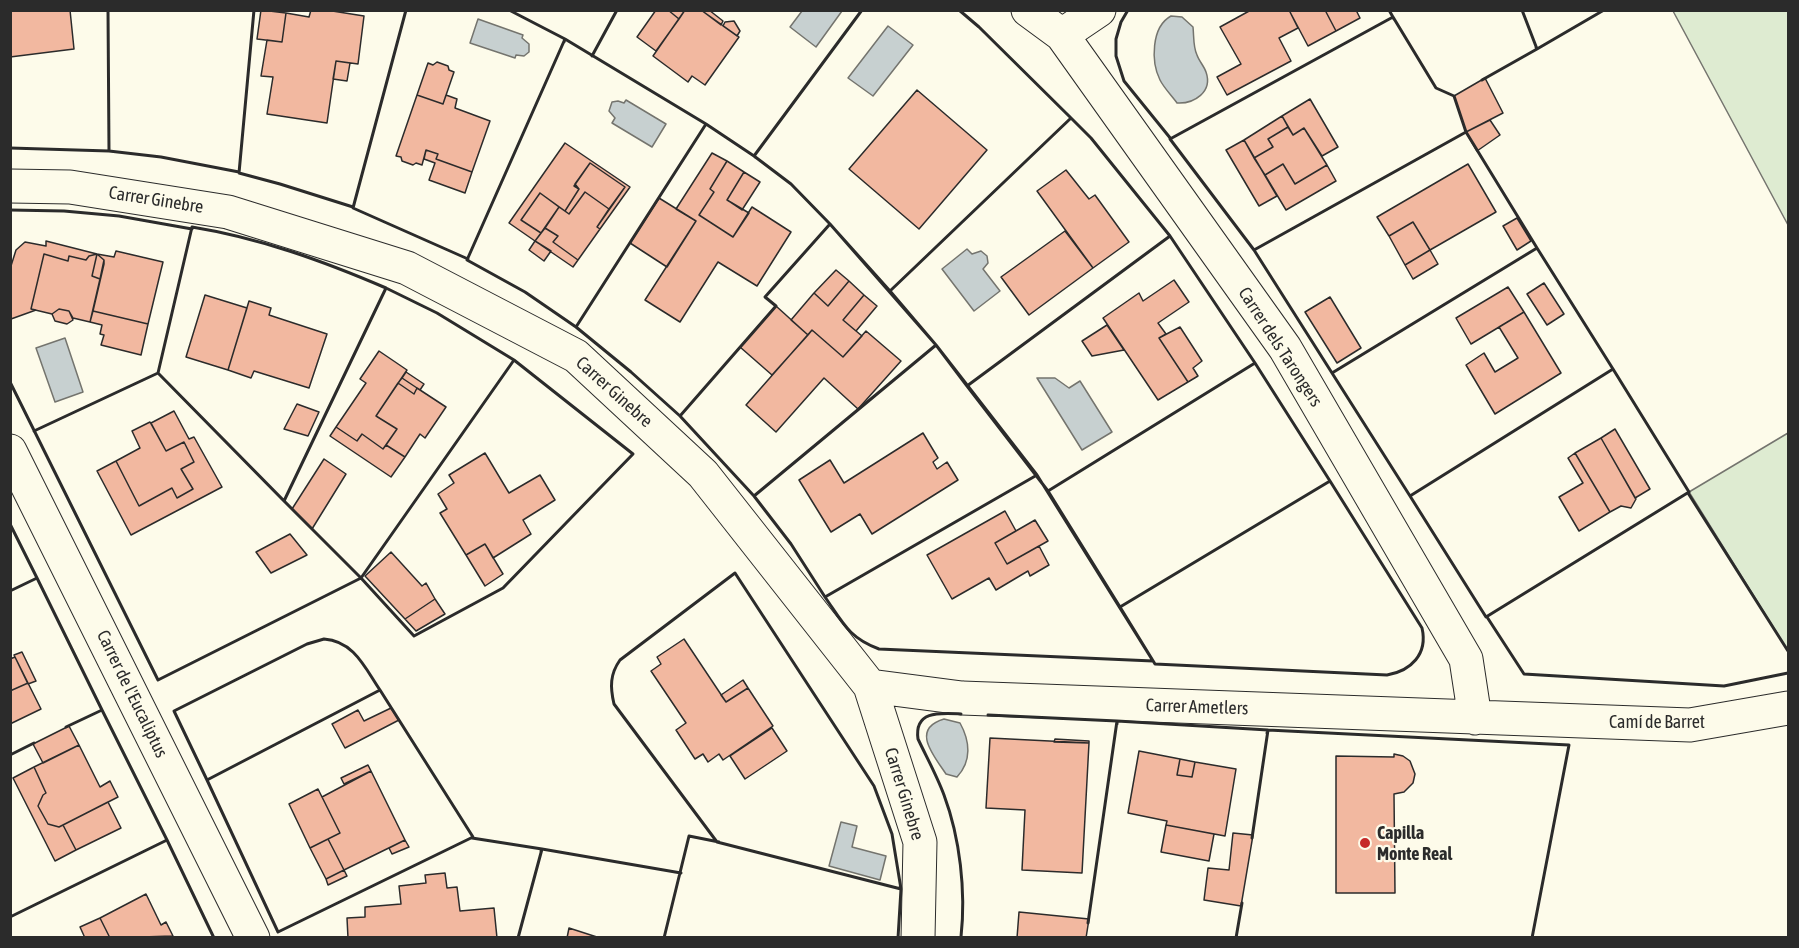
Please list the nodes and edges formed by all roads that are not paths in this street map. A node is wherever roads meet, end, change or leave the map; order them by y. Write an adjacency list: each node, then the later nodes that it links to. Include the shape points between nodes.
1 (1028, 10): 3 (street, Carrer dels Tarongers)
2 (1099, 10): 3 (street)
3 (1062, 35): 8 (street, Carrer dels Tarongers, via 1285,348 1466,659)
4 (10, 186): 6 (street, Carrer Ginebre, via 70,187 228,212 406,267 576,356 703,474)
5 (10, 451): 10 (street, Carrer de l'Eucaliptus)
6 (870, 686): 8 (street, Carrer Ametlers, via 962,698); 11 (street, Carrer Ginebre, via 920,842)
7 (1788, 708): 9 (street, Camí de Barret, via 1690,725)
8 (1475, 718): 9 (street, Carrer Ametlers)
9 (1524, 720)
10 (253, 938)
11 (918, 938)

